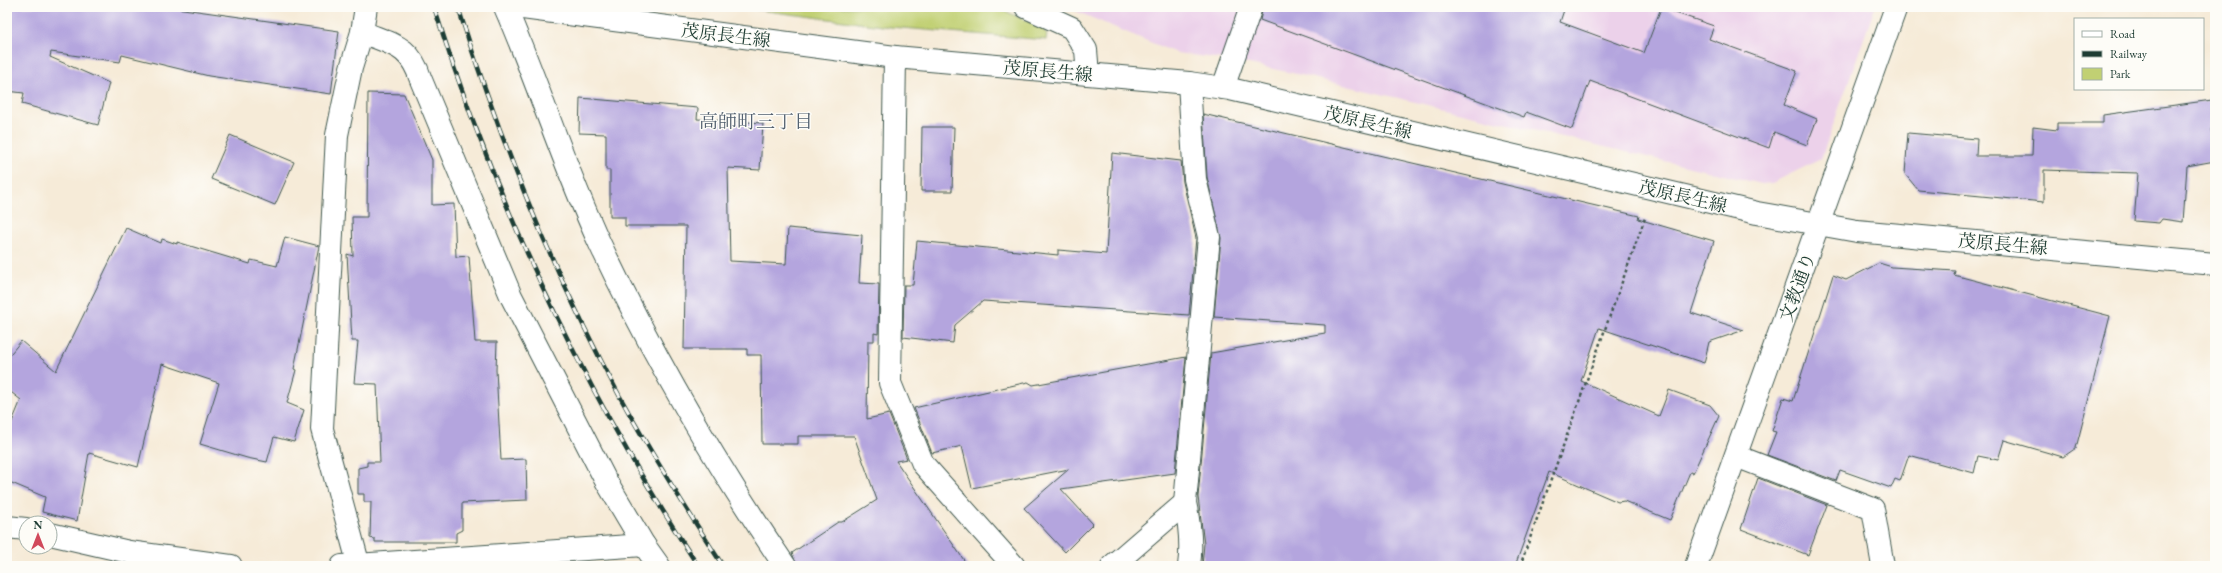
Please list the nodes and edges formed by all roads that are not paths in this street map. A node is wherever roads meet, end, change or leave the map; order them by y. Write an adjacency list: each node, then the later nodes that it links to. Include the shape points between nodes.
1 (366, 7): 7 (street)
2 (505, 7): 23 (street, via 600,242 665,374 750,515)
3 (515, 7): 8 (street, 茂原長生線)
4 (1026, 7): 9 (street, via 1072,28 1086,50)
5 (1251, 7): 11 (street)
6 (1896, 7): 12 (street, 文教通り)
7 (362, 32): 19 (street, via 404,49 416,64 511,296 605,479); 21 (street, via 351,68 337,135 322,429)
8 (895, 57): 9 (street, 茂原長生線); 24 (street, via 890,383 923,464)
9 (1088, 74): 10 (street, 茂原長生線)
10 (1189, 83): 11 (street, 茂原長生線); 15 (street, via 1195,179 1209,237)
11 (1222, 88): 12 (street, 茂原長生線, via 1757,213)
12 (1819, 225): 13 (street, 茂原長生線, via 1857,231); 14 (street, 文教通り)
13 (2215, 264)
14 (1736, 456): 27 (street, 文教通り); 28 (street, via 1873,509)
15 (1185, 503): 25 (street); 26 (street, via 1191,540)
16 (7, 527): 17 (street)
17 (18, 528)
18 (58, 536): 20 (street, via 129,552)
19 (644, 545): 21 (street); 22 (street)
20 (231, 566)
21 (353, 566)
22 (658, 566)
23 (785, 566)
24 (1014, 566)
25 (1112, 566)
26 (1189, 566)
27 (1696, 566)
28 (1883, 566)

